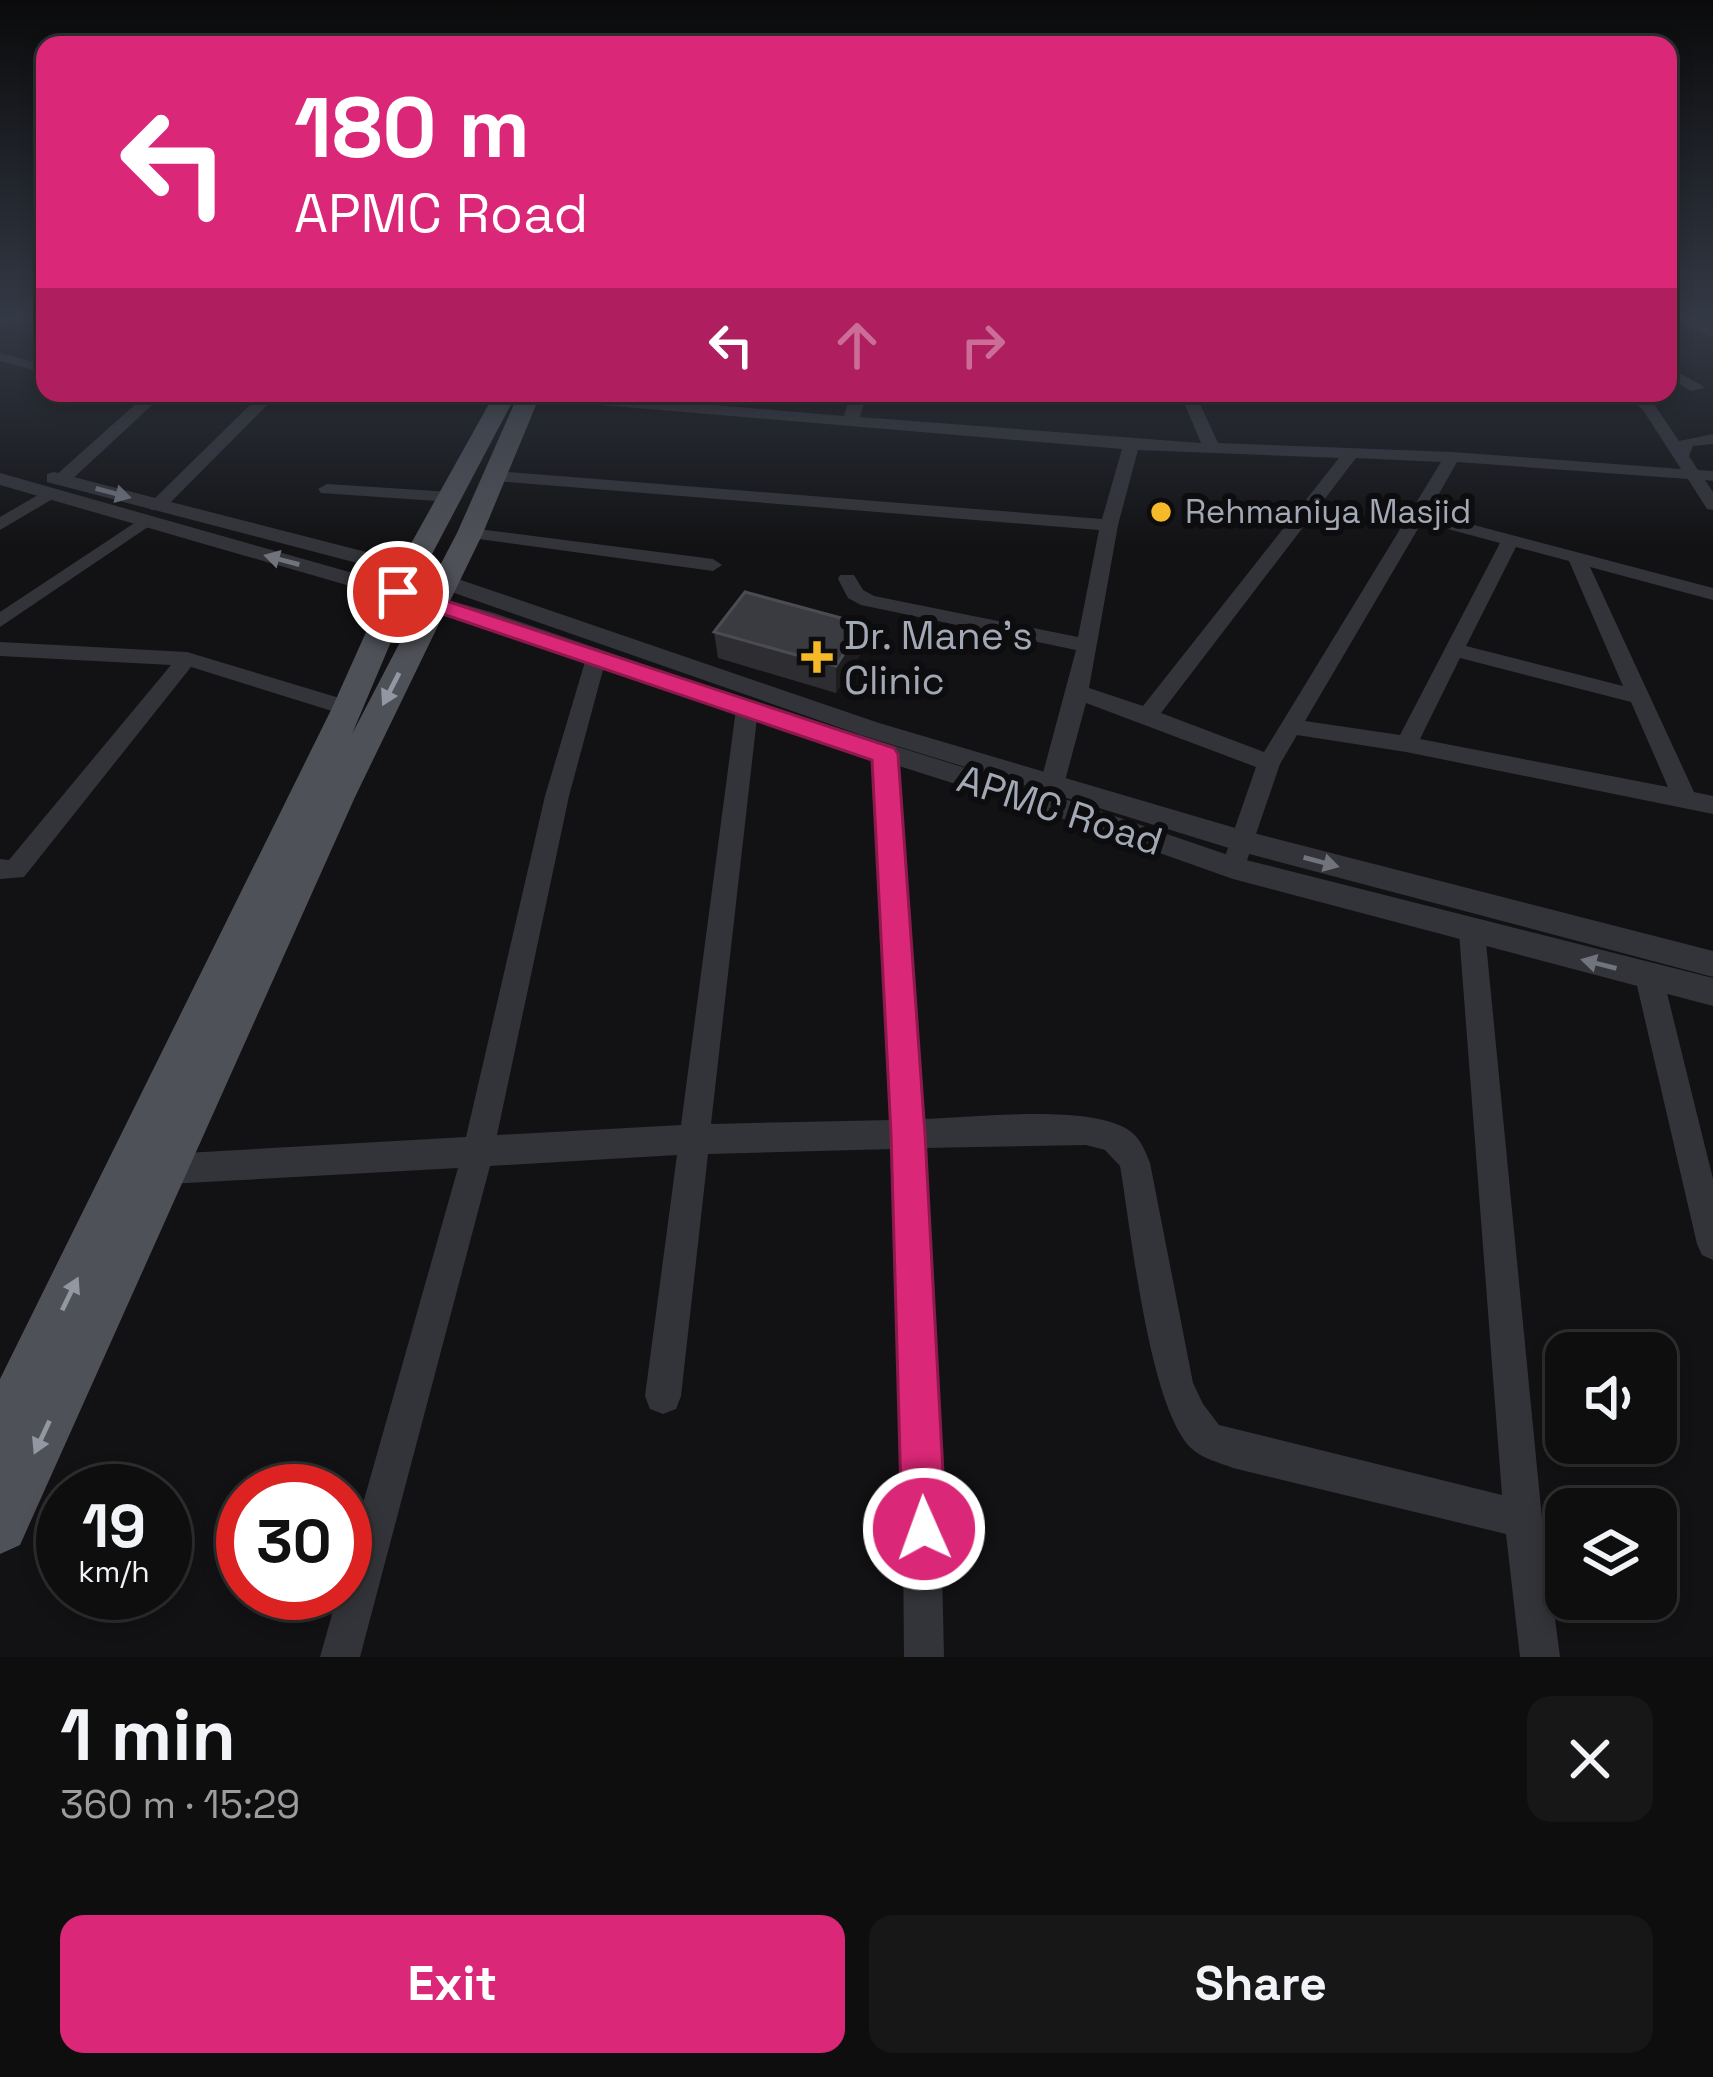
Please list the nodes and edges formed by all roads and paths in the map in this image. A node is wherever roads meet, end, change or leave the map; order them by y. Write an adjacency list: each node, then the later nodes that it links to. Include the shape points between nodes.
1 (147, 402): 22 (street)
2 (262, 402): 25 (street)
3 (502, 402): 27 (main road)
4 (526, 402): 20 (main road)
5 (620, 402): 10 (street)
6 (745, 402): 10 (street)
7 (856, 402): 11 (street)
8 (1191, 402): 14 (street)
9 (1643, 402): 16 (street)
10 (739, 414): 11 (street)
11 (850, 424): 13 (street)
12 (1713, 439): 16 (street, via 1686,442)
13 (1131, 445): 14 (street); 30 (street)
14 (1210, 445): 15 (street)
15 (1352, 452): 17 (street); 47 (street)
16 (1681, 456): 19 (street)
17 (1452, 457): 19 (street); 26 (street)
18 (0, 463): 22 (street)
19 (1703, 475): 24 (street)
20 (495, 476): 27 (main road); 30 (street)
21 (0, 479): 22 (street, APMC Road)
22 (55, 487): 25 (street, one-way to 25); 28 (street, APMC Road); 29 (street)
23 (326, 489): 27 (street)
24 (1713, 505)
25 (157, 506): 35 (street)
26 (1416, 515): 31 (street); 48 (street)
27 (452, 519): 33 (street); 35 (main road)
28 (142, 523): 35 (street, APMC Road, one-way to 28); 37 (street)
29 (0, 525)
30 (1108, 525): 38 (street)
31 (1509, 543): 32 (street); 40 (street)
32 (1578, 561): 36 (street); 44 (street)
33 (713, 565)
34 (848, 579): 38 (street, via 868,601)
35 (422, 587): 41 (street, APMC Road); 45 (main road); 52 (street, APMC Road, via 630,643); 64 (main road, one-way to 64, via 337,797)
36 (1713, 594)
37 (0, 621)
38 (1084, 645): 43 (street)
39 (0, 649): 42 (street)
40 (1454, 650): 44 (street); 49 (street)
41 (597, 655): 46 (street, APMC Road); 63 (street, via 557,796)
42 (187, 659): 45 (street); 56 (street)
43 (1078, 692): 47 (street); 52 (street)
44 (1640, 697): 53 (street)
45 (349, 708): 66 (main road, one-way to 45)
46 (747, 710): 50 (street, APMC Road); 62 (street)
47 (1147, 716): 51 (street)
48 (1289, 726): 49 (street); 51 (street)
49 (1406, 744): 53 (street)
50 (885, 754): 52 (street, APMC Road); 61 (street)
51 (1269, 763): 55 (street)
52 (1051, 793): 55 (street, APMC Road)
53 (1685, 799): 54 (street)
54 (1713, 805)
55 (1238, 855): 57 (street, APMC Road); 58 (street, APMC Road, one-way to 58)
56 (5, 877)
57 (1472, 932): 59 (street, APMC Road, one-way to 57); 69 (street)
58 (1713, 964)
59 (1649, 977): 60 (street, APMC Road); 65 (street)
60 (1713, 992)
61 (908, 1134): 62 (street); 69 (street, via 1087,1130 1118,1139 1139,1179 1176,1384 1206,1438 1287,1466); 72 (street)
62 (693, 1138): 63 (street); 67 (street)
63 (478, 1152): 64 (street); 71 (street)
64 (168, 1169): 70 (main road, one-way to 70)
65 (1713, 1244)
66 (19, 1359): 68 (main road)
67 (663, 1396)
68 (0, 1437)
69 (1522, 1519): 73 (street)
70 (0, 1525)
71 (340, 1657)
72 (924, 1657)
73 (1540, 1657)

